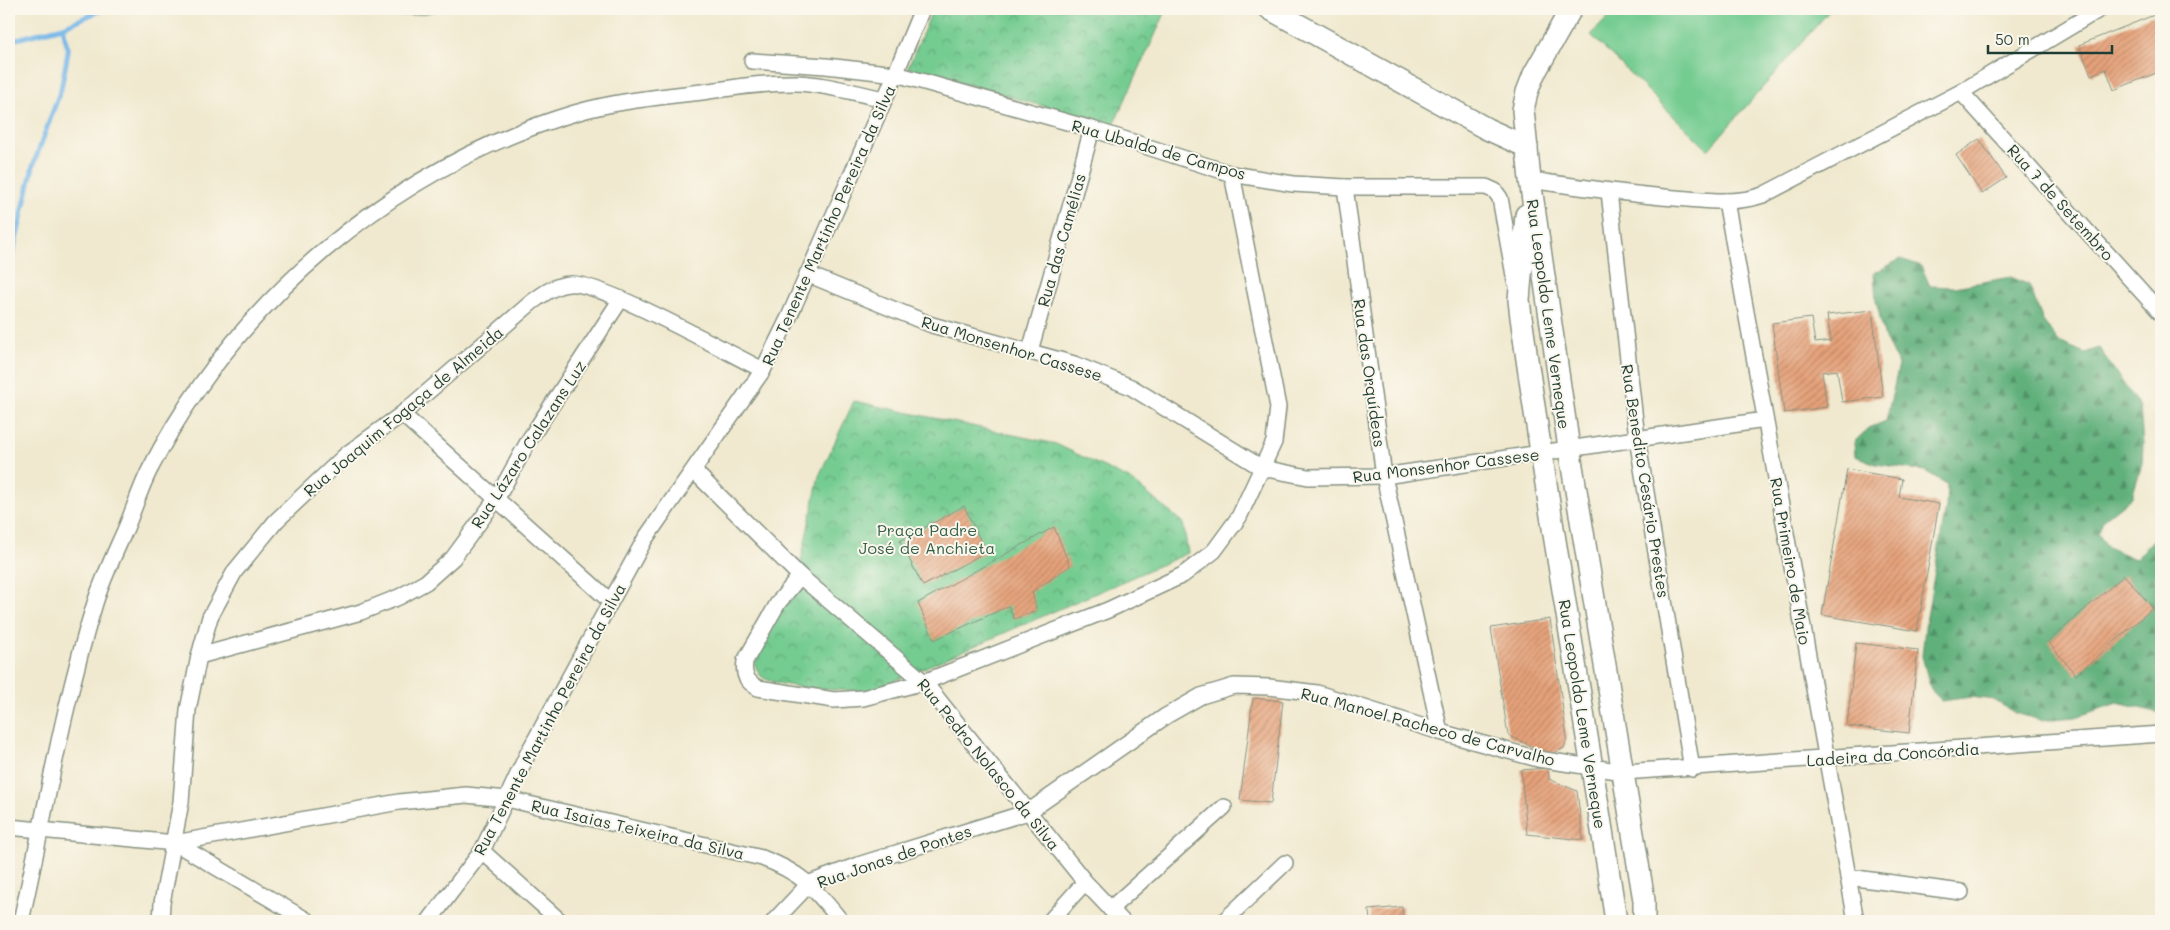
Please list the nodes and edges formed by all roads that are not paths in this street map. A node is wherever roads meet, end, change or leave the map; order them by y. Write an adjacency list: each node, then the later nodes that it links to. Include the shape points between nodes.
1 (922, 9): 6 (street, Rua Tenente Martinho Pereira da Silva)
2 (1270, 9): 10 (main road, via 1487,129)
3 (1571, 9): 10 (main road, via 1527,92 1523,110)
4 (2100, 9): 7 (street)
5 (752, 61): 6 (street, Rua Ubaldo de Campos)
6 (896, 74): 8 (street, Rua Tenente Martinho Pereira da Silva); 9 (street, Rua Ubaldo de Campos)
7 (1961, 92): 15 (street, via 1763,194); 19 (street, Rua 7 de Setembro)
8 (884, 99): 16 (street, Rua Tenente Martinho Pereira da Silva); 45 (street, via 820,85 777,83 639,99 576,113 514,134 419,181 352,226 271,299 200,387 149,472 96,600 62,723)
9 (1092, 129): 11 (street, Rua Ubaldo de Campos); 20 (street, Rua das Camélias)
10 (1527, 147): 12 (main road)
11 (1232, 174): 13 (street, Rua Ubaldo de Campos, via 1293,184); 27 (street, via 1278,407 1274,442)
12 (1530, 180): 14 (street); 18 (main road, Rua Leopoldo Leme Verneque); 25 (main road, Rua Leopoldo Leme Verneque)
13 (1344, 187): 18 (street, Rua Ubaldo de Campos, via 1478,185 1495,191 1500,198); 29 (street, Rua das Orquídeas)
14 (1609, 192): 15 (street); 24 (street, Rua Benedito Cesário Prestes)
15 (1726, 202): 23 (street, Rua Primeiro de Maio)
16 (807, 274): 20 (street, Rua Monsenhor Cassese, via 932,325); 21 (street, Rua Tenente Martinho Pereira da Silva)
17 (621, 299): 21 (street, Rua Joaquim Fogaça de Almeida); 22 (street, Rua Joaquim Fogaça de Almeida, via 588,286 569,283 552,288); 30 (street, Rua Lázaro Calazans Luz, via 530,440)
18 (1518, 300): 26 (main road, Rua Leopoldo Leme Verneque)
19 (2161, 313)
20 (1030, 351): 27 (street, Rua Monsenhor Cassese, via 1074,364 1131,387)
21 (763, 370): 28 (street, Rua Tenente Martinho Pereira da Silva)
22 (402, 414): 30 (street); 33 (street, Rua Joaquim Fogaça de Almeida, via 347,454 276,521 235,571 210,616)
23 (1765, 420): 24 (street, Rua Monsenhor Cassese); 37 (street, Rua Primeiro de Maio)
24 (1637, 438): 25 (street, Rua Monsenhor Cassese); 39 (street, Rua Benedito Cesário Prestes)
25 (1569, 448): 26 (street, Rua Monsenhor Cassese); 40 (main road, Rua Leopoldo Leme Verneque)
26 (1540, 453): 29 (street, Rua Monsenhor Cassese); 38 (main road, Rua Leopoldo Leme Verneque)
27 (1262, 468): 29 (street, Rua Monsenhor Cassese, via 1308,477); 34 (street, via 1239,517 1224,538 1214,551 1183,575 1108,610)
28 (694, 471): 31 (street, Rua Pedro Nolasco da Silva); 32 (street, Rua Tenente Martinho Pereira da Silva, via 645,539)
29 (1384, 476): 35 (street, Rua das Orquídeas)
30 (497, 498): 32 (street); 33 (street, Rua Lázaro Calazans Luz, via 453,558 426,582 399,597 361,612)
31 (800, 576): 34 (street, Rua Pedro Nolasco da Silva); 34 (street, via 778,603 745,661 744,672 748,682 758,688 834,700 863,698)
32 (610, 601): 41 (street, Rua Tenente Martinho Pereira da Silva, via 528,753)
33 (199, 656): 46 (street, Rua Joaquim Fogaça de Almeida, via 188,710)
34 (924, 682): 43 (street, Rua Pedro Nolasco da Silva)
35 (1440, 732): 38 (street, Rua Manoel Pacheco de Carvalho, via 1538,759); 43 (street, Rua Manoel Pacheco de Carvalho, via 1317,694 1234,686 1201,696 1166,716)
36 (2161, 734): 37 (street, Ladeira da Concórdia)
37 (1826, 759): 39 (street, Ladeira da Concórdia); 49 (street, Rua Primeiro de Maio)
38 (1593, 768): 40 (street, Rua Manoel Pacheco de Carvalho); 64 (main road, Rua Leopoldo Leme Verneque)
39 (1692, 768): 40 (street, Ladeira da Concórdia)
40 (1624, 772): 65 (main road, Rua Leopoldo Leme Verneque, via 1644,900)
41 (507, 799): 46 (street, Rua Isaias Teixeira da Silva, via 466,795 399,802); 47 (street, Rua Tenente Martinho Pereira da Silva); 51 (street, Rua Isaias Teixeira da Silva, via 762,858 786,866)
42 (1224, 807): 53 (street)
43 (1028, 812): 50 (street, Rua Pedro Nolasco da Silva); 51 (street, Rua Jonas de Pontes)
44 (9, 827): 45 (street)
45 (42, 829): 46 (street); 54 (street)
46 (175, 843): 55 (street, Rua Joaquim Fogaça de Almeida); 56 (street)
47 (482, 851): 57 (street, Rua Tenente Martinho Pereira da Silva); 58 (street)
48 (1285, 862): 63 (street)
49 (1848, 878): 52 (street); 66 (street, Rua Primeiro de Maio)
50 (1085, 882): 53 (street, Rua Pedro Nolasco da Silva); 61 (street)
51 (810, 883): 59 (street, Rua Jonas de Pontes); 60 (street, Rua Isaias Teixeira da Silva)
52 (1961, 892)
53 (1110, 909): 62 (street, Rua Pedro Nolasco da Silva)
54 (21, 921)
55 (160, 921)
56 (308, 921)
57 (429, 921)
58 (560, 921)
59 (774, 921)
60 (841, 921)
61 (1050, 921)
62 (1122, 921)
63 (1224, 921)
64 (1616, 921)
65 (1644, 921)
66 (1856, 921)

